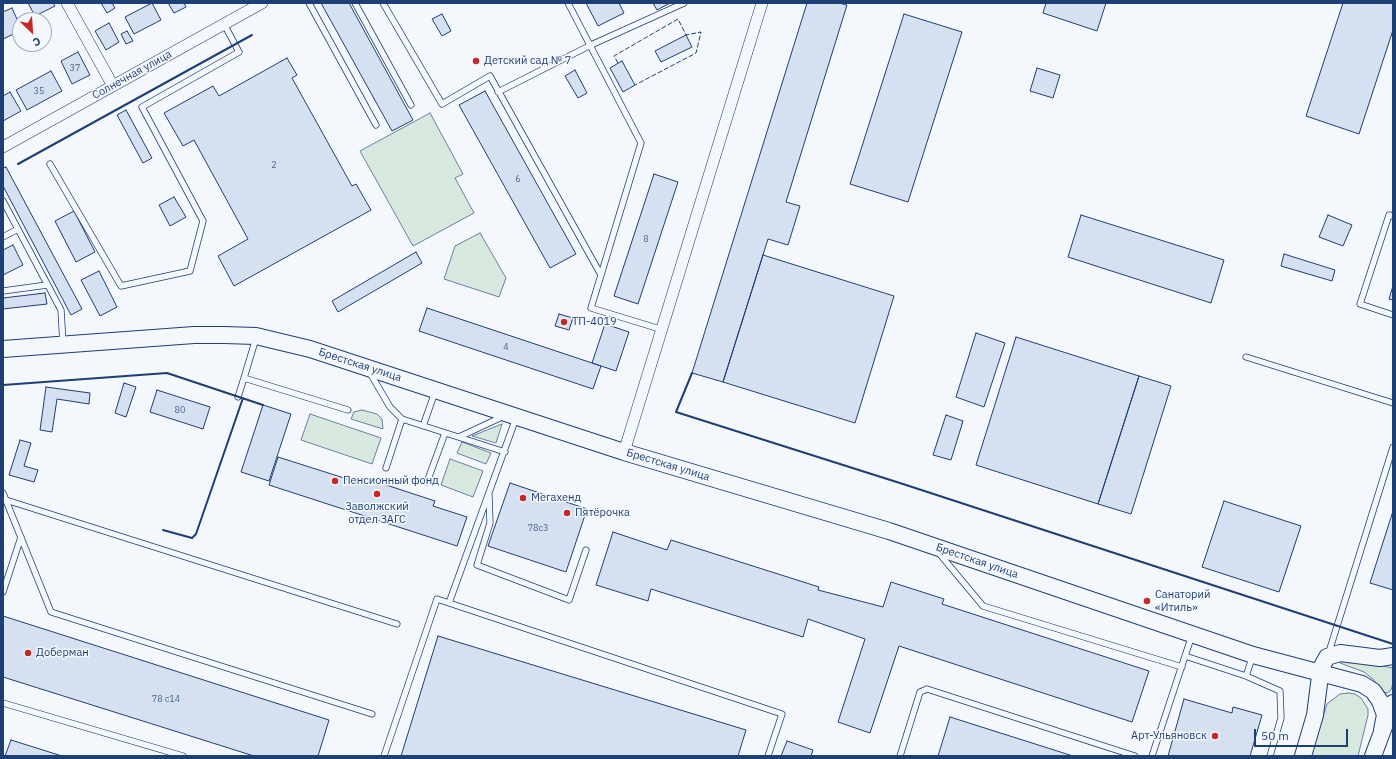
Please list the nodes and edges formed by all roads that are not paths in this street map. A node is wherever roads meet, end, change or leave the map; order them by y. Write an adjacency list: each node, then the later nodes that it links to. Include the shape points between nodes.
1 (67, 3): 11 (street)
2 (262, 3): 9 (street, Солнечная улица)
3 (309, 3): 14 (lane)
4 (356, 3): 13 (lane)
5 (383, 3): 12 (lane, via 442,104 490,76)
6 (568, 3): 10 (lane)
7 (684, 3): 10 (lane)
8 (762, 3): 25 (street)
9 (224, 24): 11 (street, Солнечная улица); 16 (lane, via 239,52 142,107 204,221 190,271 121,286)
10 (591, 45): 12 (lane); 21 (lane, via 641,143)
11 (113, 86): 15 (street, Солнечная улица)
12 (498, 92): 21 (lane)
13 (411, 105)
14 (376, 125)
15 (3, 147)
16 (50, 164)
17 (3, 201): 19 (lane)
18 (1393, 216): 24 (lane, via 1389,215 1360,304)
19 (18, 228): 20 (lane); 22 (lane)
20 (3, 237)
21 (601, 275): 25 (lane, via 591,308)
22 (48, 285): 23 (lane); 27 (lane, via 61,310)
23 (3, 291)
24 (1393, 315)
25 (660, 329): 43 (street)
26 (256, 336): 27 (street, Брестская улица, via 194,335); 30 (street, Брестская улица, via 310,349); 31 (lane)
27 (63, 344): 28 (street, Брестская улица)
28 (3, 349)
29 (1246, 357): 34 (lane)
30 (367, 367): 32 (street, Брестская улица); 37 (lane, via 390,407)
31 (244, 378): 33 (lane); 35 (lane)
32 (435, 390): 36 (street, Брестская улица); 38 (lane)
33 (238, 397)
34 (1393, 403)
35 (348, 410)
36 (513, 415): 40 (lane); 42 (lane); 43 (street, Брестская улица)
37 (402, 419): 38 (lane); 44 (lane)
38 (423, 426): 39 (lane)
39 (445, 433): 40 (lane); 45 (lane)
40 (459, 437): 42 (lane)
41 (1393, 447): 59 (lane)
42 (505, 452): 47 (lane)
43 (624, 452): 50 (street, Брестская улица, via 889,530)
44 (386, 468)
45 (427, 482)
46 (3, 493): 48 (lane)
47 (489, 495): 51 (lane, via 490,523 476,566 569,600); 53 (lane)
48 (6, 500): 49 (lane); 54 (lane)
49 (21, 537): 52 (lane); 65 (lane, via 51,612)
50 (933, 546): 55 (street, Брестская улица); 60 (lane, via 983,606)
51 (586, 550)
52 (3, 592)
53 (449, 603): 68 (lane, via 437,599); 69 (lane, via 782,714)
54 (397, 624)
55 (1192, 635): 56 (street, Брестская улица); 57 (lane)
56 (1253, 655): 61 (street, Брестская улица); 62 (lane)
57 (1185, 656): 60 (lane); 62 (lane)
58 (1393, 656): 59 (street, via 1380,658 1340,653)
59 (1328, 657): 61 (street)
60 (1182, 667): 72 (lane)
61 (1320, 673): 66 (street, Брестская улица, via 1362,684 1373,691 1385,715); 74 (street, via 1315,715)
62 (1246, 676): 73 (lane, via 1280,691 1281,718)
63 (1393, 702): 66 (street)
64 (3, 703): 67 (lane)
65 (372, 714)
66 (1382, 730): 75 (street)
67 (183, 756)
68 (384, 756)
69 (768, 756)
70 (900, 756): 71 (lane, via 920,692 927,689)
71 (1134, 756)
72 (1152, 756)
73 (1270, 756)
74 (1303, 756)
75 (1373, 756)

